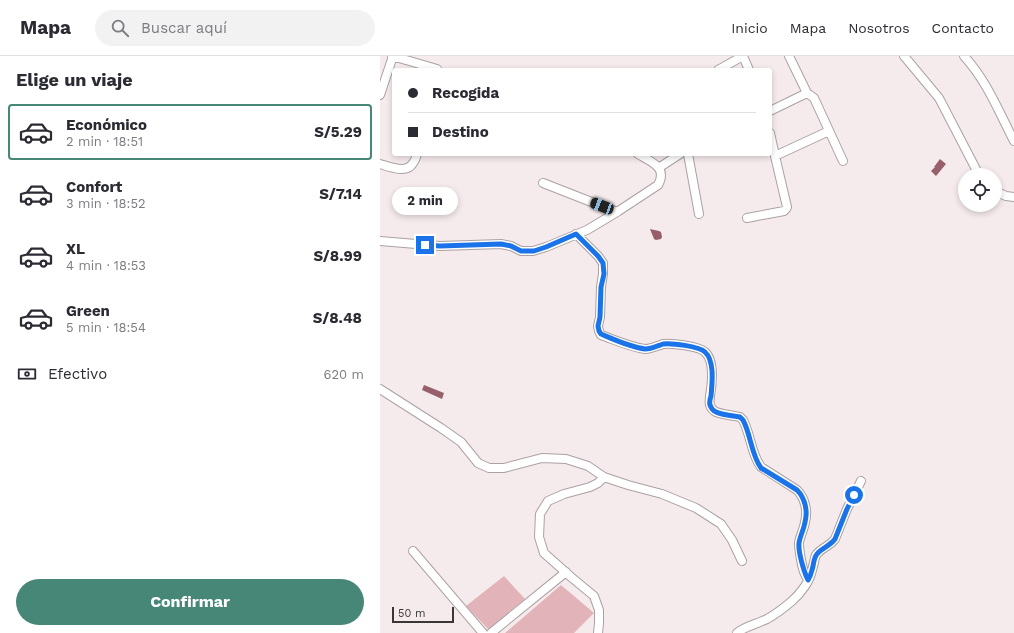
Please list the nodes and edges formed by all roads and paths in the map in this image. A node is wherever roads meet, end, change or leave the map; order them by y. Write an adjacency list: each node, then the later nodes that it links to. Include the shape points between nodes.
1 (392, 56): 6 (street); 10 (street)
2 (743, 56): 7 (street); 8 (street)
3 (788, 56): 9 (street)
4 (904, 56): 23 (street, via 939,98)
5 (964, 56): 14 (street, via 987,86)
6 (434, 68)
7 (722, 68)
8 (748, 68)
9 (807, 93): 11 (street); 12 (street, via 814,98)
10 (380, 95)
11 (772, 110)
12 (829, 131): 19 (street); 20 (street)
13 (772, 142): 19 (street)
14 (1014, 142)
15 (415, 156): 21 (street, via 413,164 408,168 400,169)
16 (641, 156): 22 (street)
17 (677, 156): 22 (street)
18 (688, 156): 28 (street)
19 (775, 156): 29 (street, via 787,207 784,211)
20 (843, 161)
21 (380, 164)
22 (660, 167): 27 (street, via 662,174 658,185)
23 (975, 168)
24 (543, 183): 27 (street)
25 (1002, 194): 26 (street)
26 (1014, 197)
27 (617, 212): 30 (street)
28 (699, 214)
29 (747, 218)
30 (576, 234): 31 (street, via 534,251 521,251 501,244 440,246); 38 (street, via 603,263 598,326 601,334 625,344 648,349 670,344 692,347 704,352 711,366 711,407 716,412 740,417 757,463 801,494 806,506 806,521 799,544)
31 (380, 241)
32 (380, 389): 33 (street, via 461,442 478,463 489,468 504,468 542,458 566,459 588,466)
33 (604, 476): 36 (street, via 662,494 696,508 720,524 732,540); 37 (street, via 590,487 548,501 540,514 539,537 544,553)
34 (861, 481): 38 (street, via 833,543 821,550 814,559)
35 (413, 551): 39 (street)
36 (742, 561)
37 (566, 572): 40 (street); 41 (street, via 594,596 599,610)
38 (808, 580): 42 (street, via 794,600 766,619)
39 (483, 633)
40 (491, 633)
41 (598, 633)
42 (737, 633)

